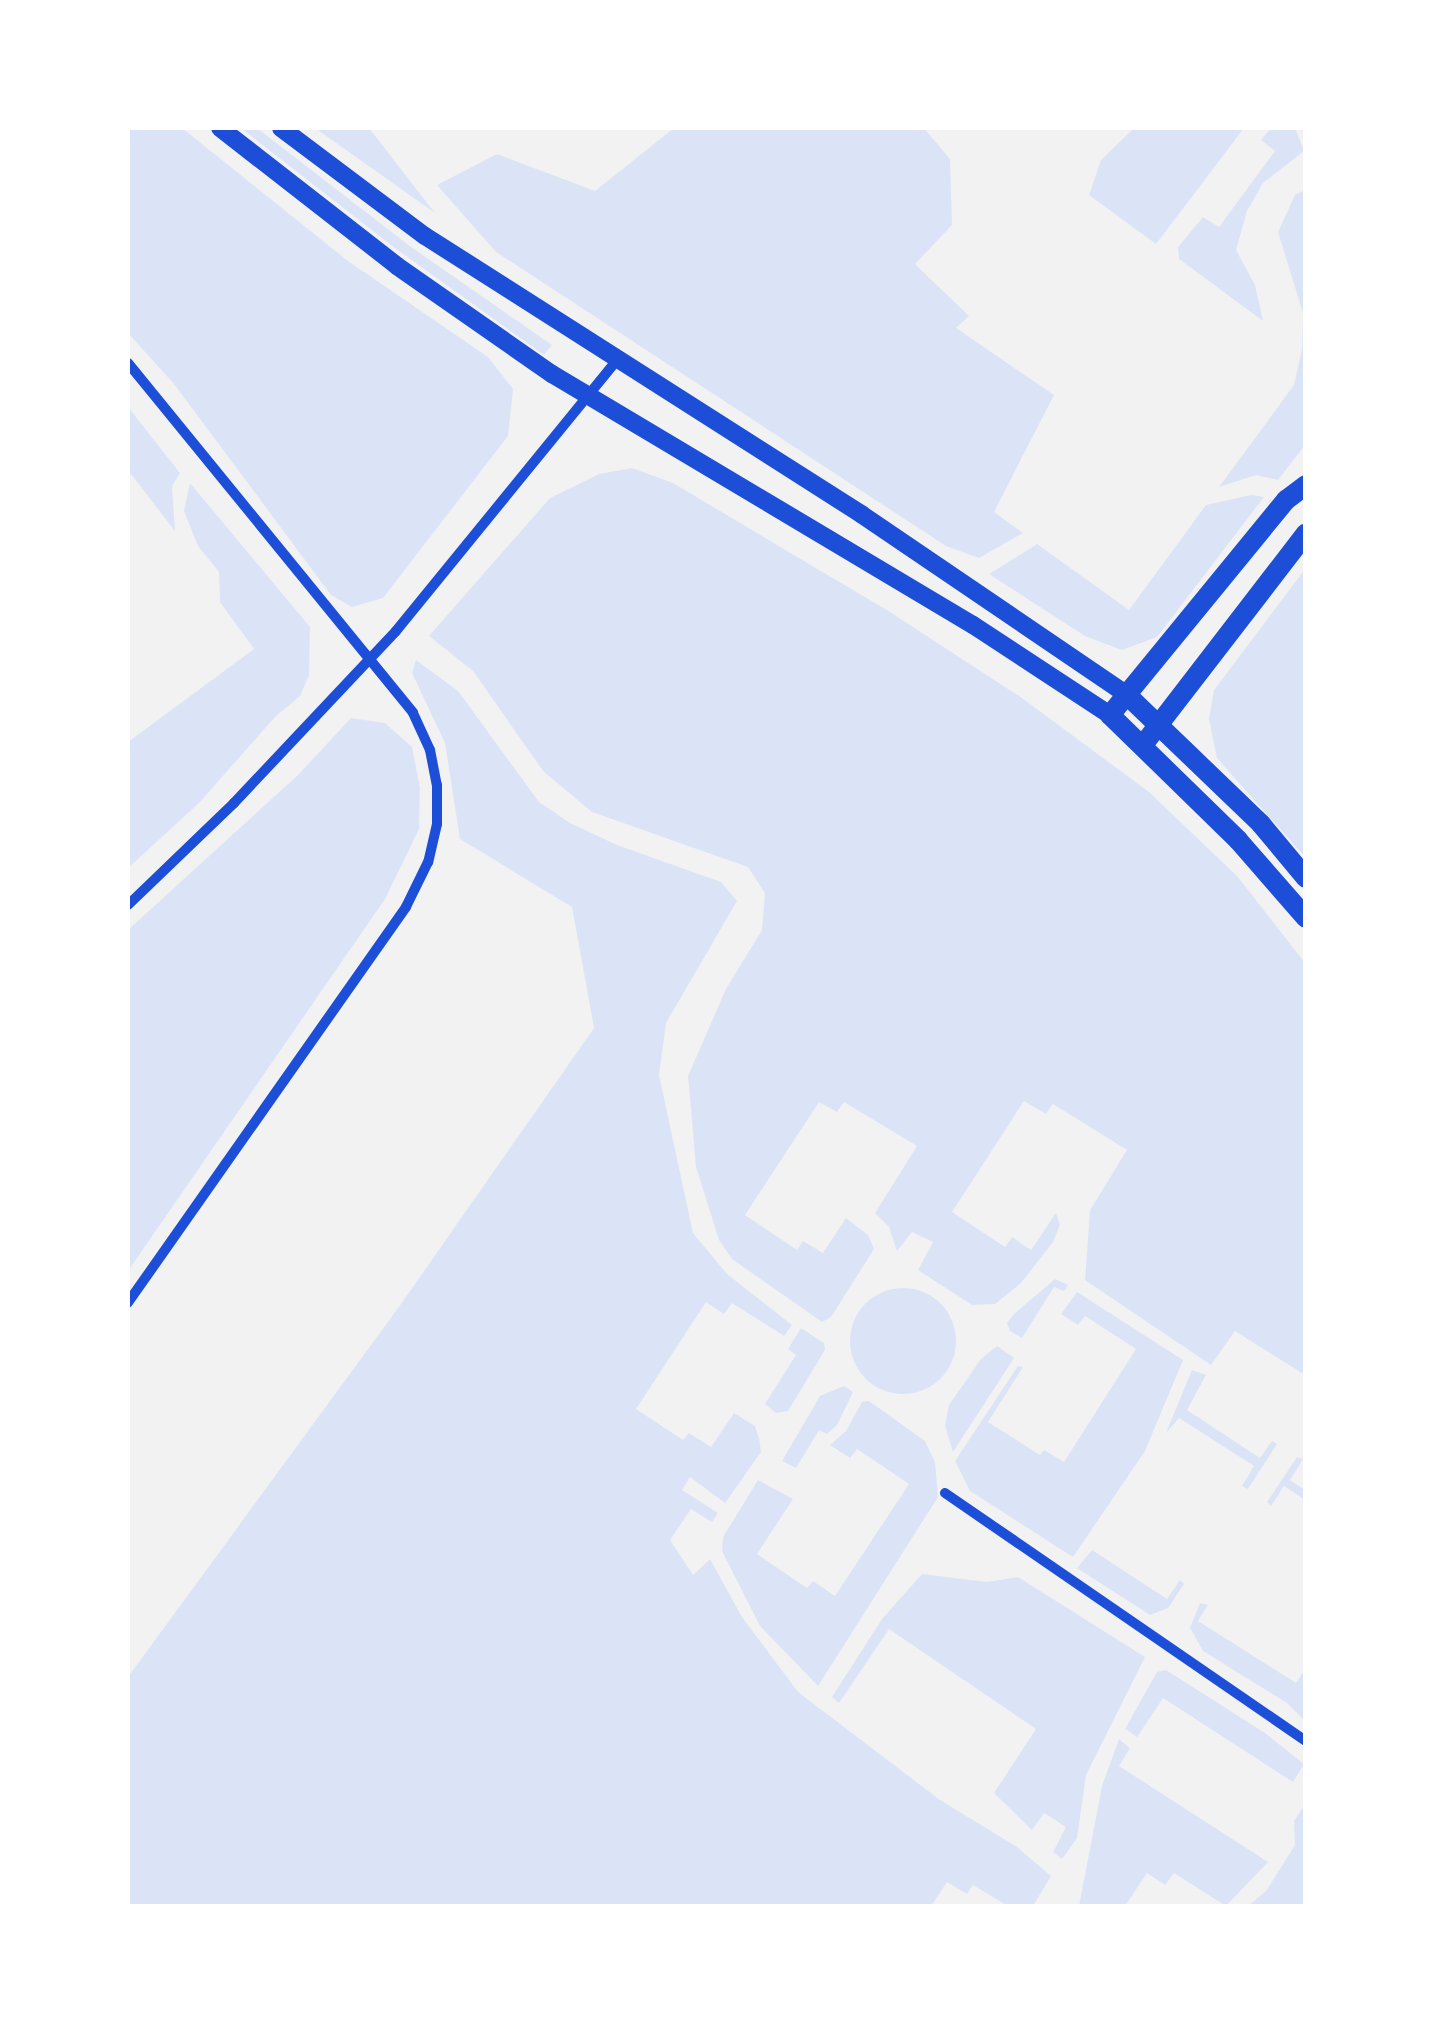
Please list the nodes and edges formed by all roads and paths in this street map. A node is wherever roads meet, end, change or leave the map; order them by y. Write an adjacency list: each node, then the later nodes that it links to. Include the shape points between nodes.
1 (220, 128): 5 (main road, via 397,266)
2 (281, 128): 3 (main road, via 425,236)
3 (617, 360): 5 (street); 9 (main road, via 861,514)
4 (128, 363): 8 (street)
5 (590, 397): 8 (street); 10 (main road, via 972,625)
6 (1306, 484): 9 (main road)
7 (1306, 533): 11 (main road)
8 (368, 662): 14 (street); 16 (street, via 413,714 430,750 437,824 428,862 406,907)
9 (1126, 694): 10 (main road); 11 (main road)
10 (1110, 716): 12 (main road)
11 (1159, 724): 12 (main road); 13 (main road)
12 (1143, 744): 15 (main road)
13 (1306, 878)
14 (128, 904)
15 (1306, 918)
16 (128, 1303)
17 (945, 1493): 18 (street)
18 (1306, 1741)

